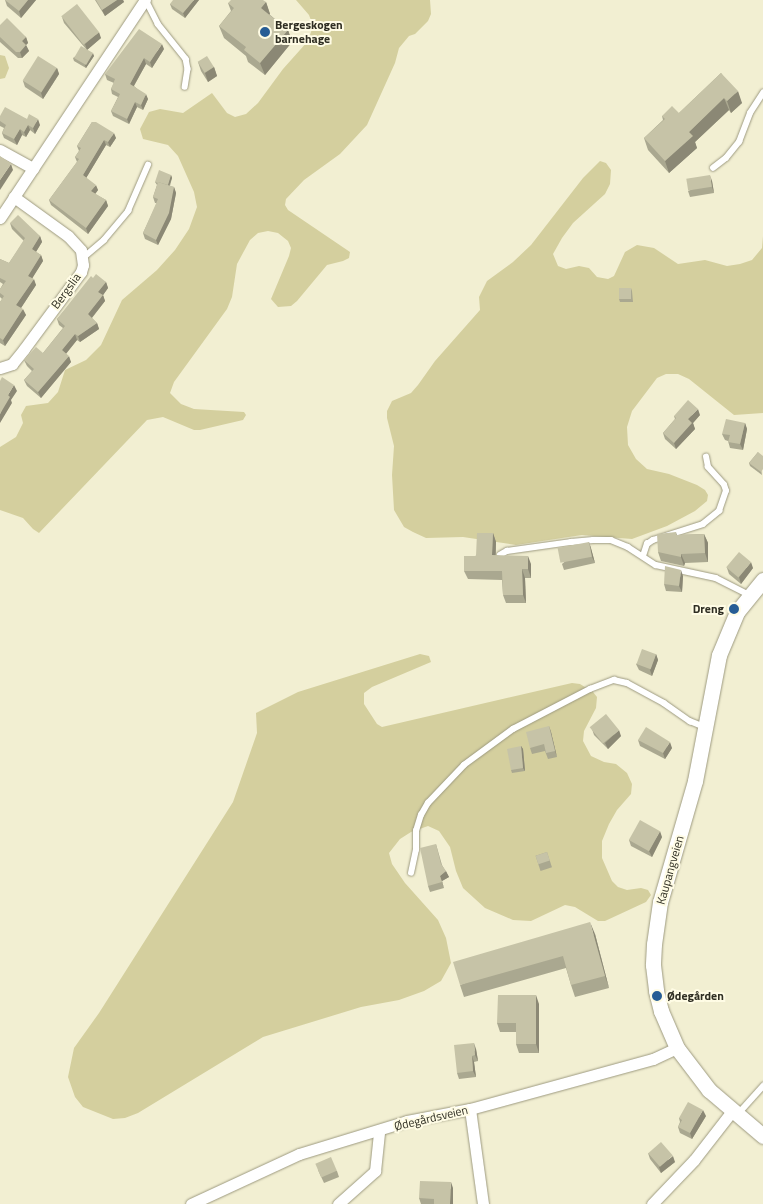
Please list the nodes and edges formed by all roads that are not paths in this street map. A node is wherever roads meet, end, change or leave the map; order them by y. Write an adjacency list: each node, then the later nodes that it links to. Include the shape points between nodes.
1 (145, 0): 2 (lane, via 158,24 186,59); 6 (street)
2 (185, 87)
3 (763, 93): 7 (lane, via 736,146)
4 (0, 150): 6 (street)
5 (148, 165): 10 (lane, via 128,211 104,240)
6 (33, 168): 8 (street)
7 (713, 168)
8 (14, 197): 9 (street); 10 (street, Bergslia, via 68,236)
9 (0, 218)
10 (84, 257): 11 (street, Bergslia, via 81,272 24,350 12,364)
11 (0, 368)
12 (706, 457): 14 (lane, via 708,467 726,491 719,511 703,524 653,540 647,544)
13 (500, 555): 14 (lane, via 507,551 611,540)
14 (643, 556): 16 (lane, via 665,568 716,578)
15 (763, 580): 16 (main road, Kaupangveien)
16 (750, 595): 17 (main road, Kaupangveien, via 734,618 719,656)
17 (706, 728): 18 (lane, via 627,683 614,680 590,689 513,729 464,765 420,815); 19 (main road, Kaupangveien, via 688,812 660,902 654,944 656,991)
18 (411, 873)
19 (676, 1048): 21 (street, Ødegårdsveien, via 653,1059); 22 (main road, Kaupangveien, via 698,1079)
20 (763, 1086): 22 (lane)
21 (470, 1109): 23 (street, Ødegårdsveien, via 407,1121); 27 (street)
22 (735, 1113): 24 (main road, Kaupangveien); 28 (street)
23 (379, 1132): 25 (street, Ødegårdsveien, via 299,1154); 26 (street, via 375,1171)
24 (763, 1136)
25 (191, 1204)
26 (338, 1204)
27 (483, 1204)
28 (652, 1204)

